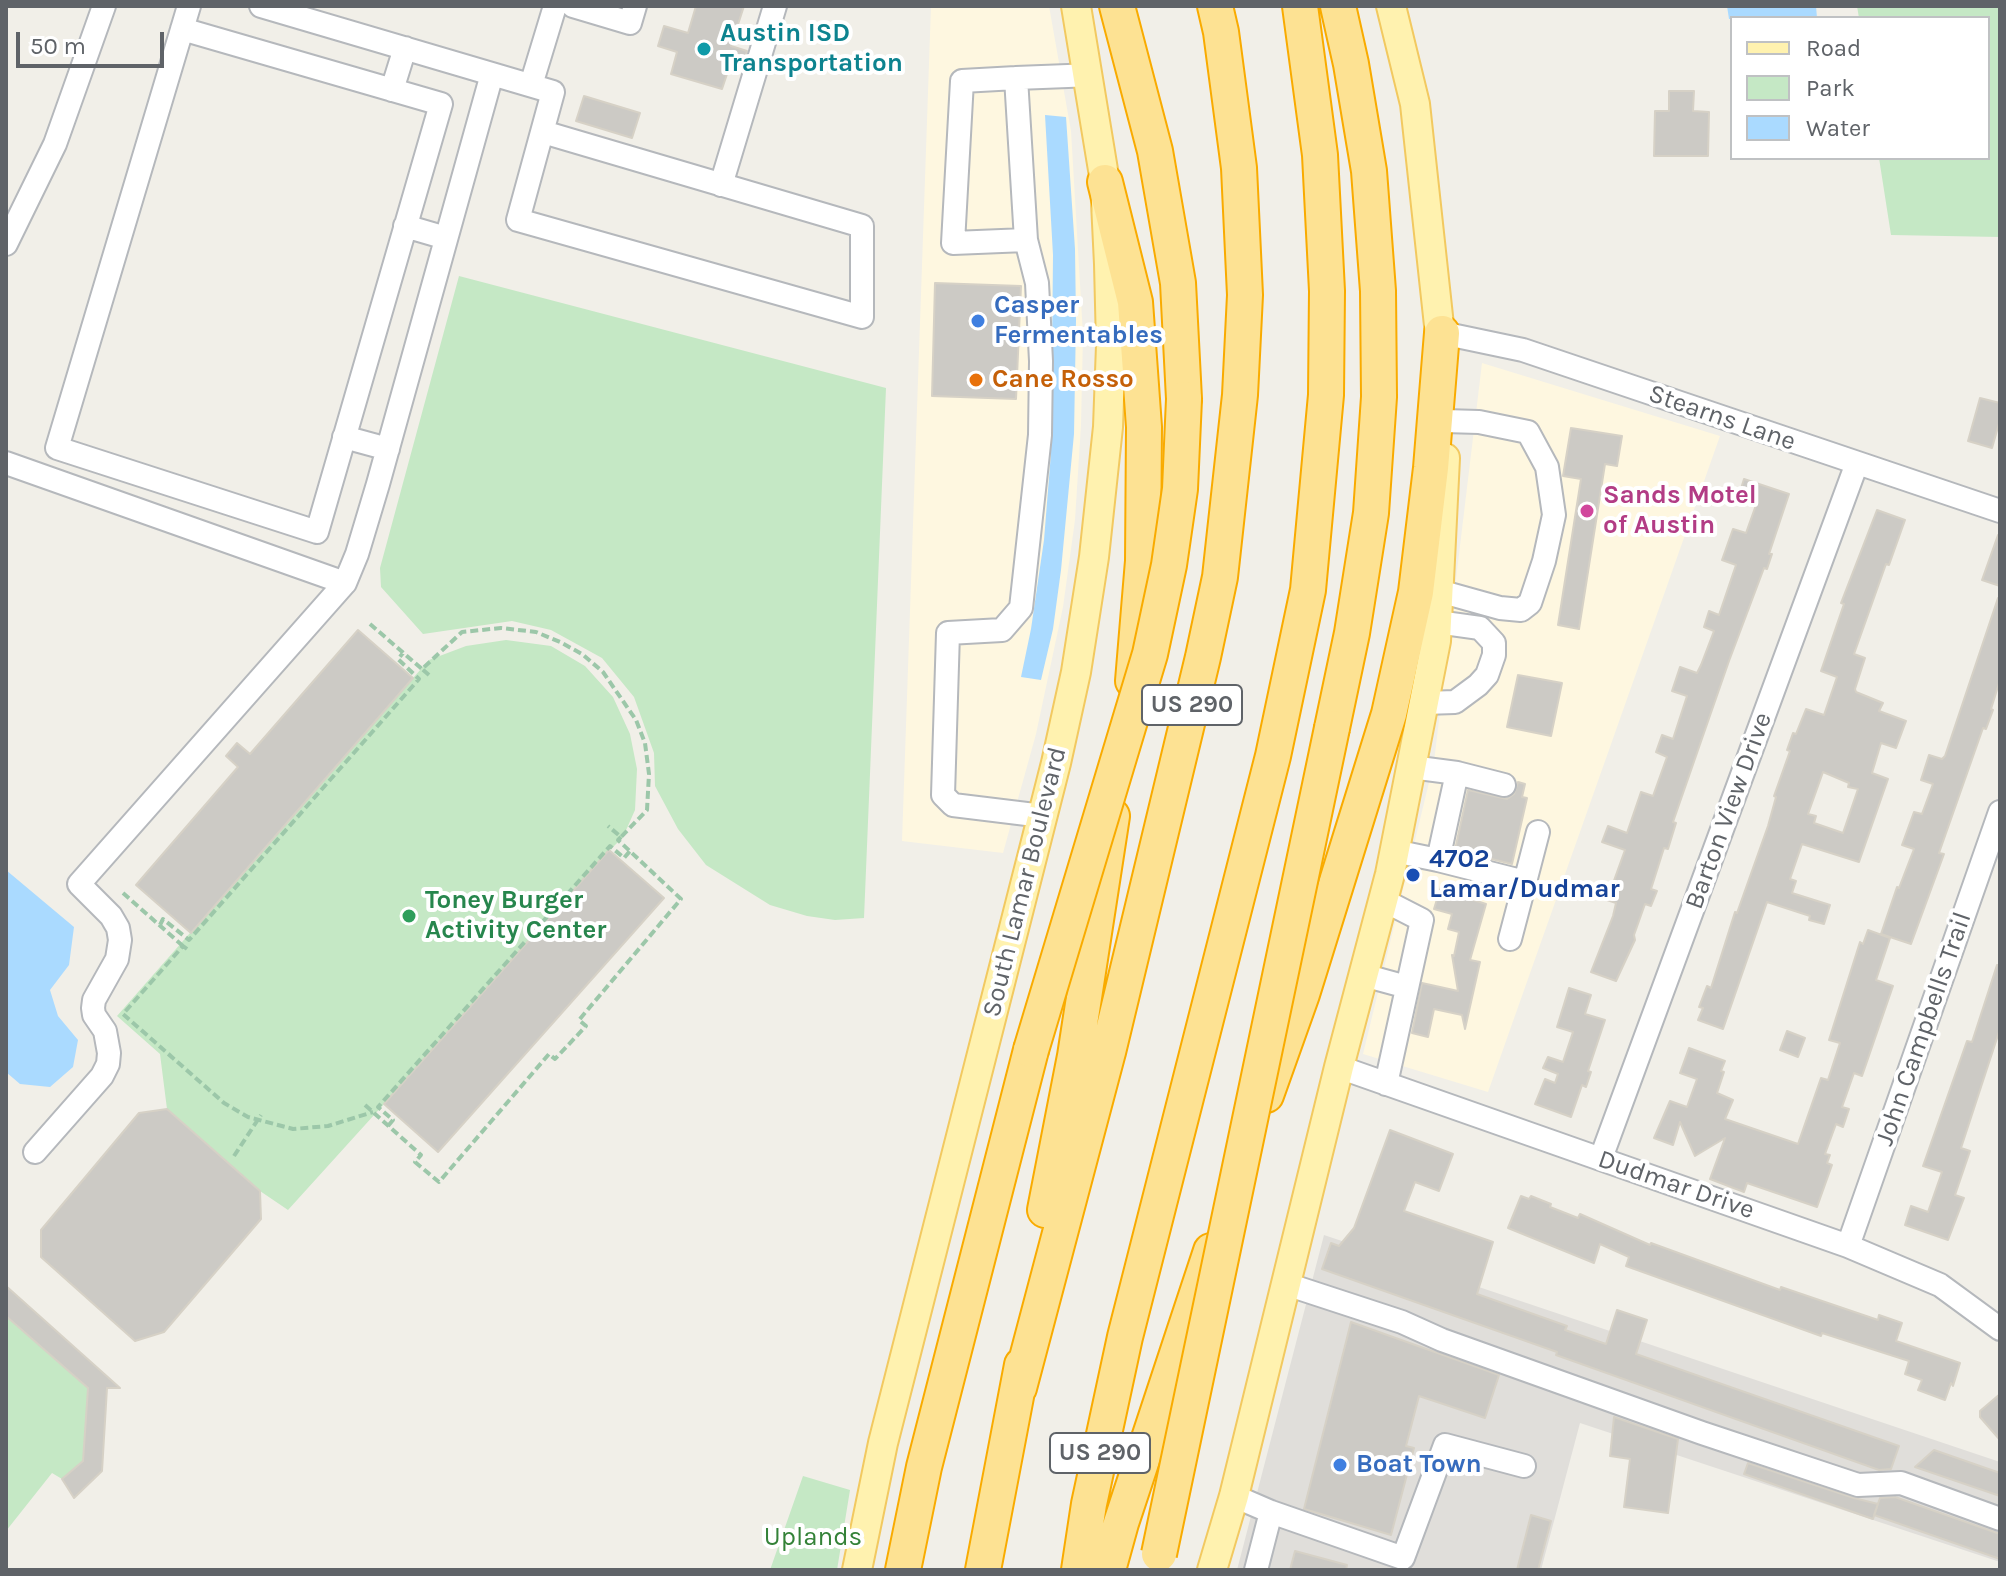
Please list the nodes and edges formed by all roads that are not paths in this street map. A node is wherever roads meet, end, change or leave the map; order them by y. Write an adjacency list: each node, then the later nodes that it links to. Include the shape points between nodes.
1 (104, 6): 28 (street, via 55,144)
2 (189, 6): 15 (street)
3 (261, 6): 14 (street)
4 (555, 6): 20 (street)
5 (573, 6): 6 (street, via 630,23)
6 (635, 6)
7 (775, 6): 24 (street)
8 (1076, 6): 18 (main road, South Lamar Boulevard)
9 (1117, 6): 71 (highway, bridge, via 1158,166 1178,283 1184,399 1178,504 1150,654 1031,1050 924,1467)
10 (1215, 6): 64 (highway, US 290, via 1239,168 1245,295 1220,577 1108,1052)
11 (1300, 6): 73 (highway, US 290, via 1320,155 1327,291 1326,395 1308,590 1273,756 1125,1337)
12 (1338, 6): 69 (highway, bridge, via 1369,171 1378,291 1379,397 1371,513 1352,633)
13 (1391, 6): 29 (main road, via 1415,104)
14 (318, 14): 16 (street)
15 (182, 29): 21 (street); 32 (street)
16 (405, 48): 17 (street); 21 (street)
17 (492, 74): 20 (street); 26 (street)
18 (1089, 75): 19 (street); 23 (main road, South Lamar Boulevard)
19 (1016, 78): 27 (street); 27 (street, via 962,81 953,243)
20 (531, 85): 22 (street, via 553,92)
21 (392, 90): 25 (street, via 441,104)
22 (543, 132): 24 (street); 24 (street, via 518,220 862,317 862,226)
23 (1105, 182): 48 (main road, South Lamar Boulevard, via 1111,345 1103,492 1076,672); 64 (highway, via 1135,302 1144,427 1143,561 1132,690)
24 (721, 185)
25 (405, 226): 26 (street); 31 (street)
26 (446, 238): 33 (street)
27 (1026, 240): 48 (street, via 1037,283 1040,435 1021,608 1002,630 948,633 943,795 953,805)
28 (6, 244)
29 (1442, 333): 30 (main road); 35 (street, Stearns Lane, via 1523,350); 74 (highway, via 1416,592 1389,714 1302,994 1198,1289)
30 (1444, 421): 41 (main road); 41 (street, via 1528,432 1547,467 1554,515 1530,603 1521,610)
31 (344, 437): 33 (street); 37 (street, via 317,532)
32 (57, 448): 36 (street); 37 (street)
33 (388, 449): 40 (street)
34 (6, 463): 36 (street)
35 (1857, 463): 38 (street, Stearns Lane); 60 (street, Barton View Drive)
36 (48, 478): 39 (street)
37 (213, 498): 39 (street)
38 (2000, 511)
39 (203, 533): 40 (street)
40 (345, 583): 59 (street, via 79,884 111,916 120,940 117,959 93,1008 105,1031 108,1064)
41 (1439, 591): 42 (main road)
42 (1437, 622): 43 (main road); 43 (street, via 1480,628 1494,643 1494,655 1487,675 1455,702)
43 (1424, 703): 44 (main road)
44 (1411, 767): 45 (street); 50 (main road)
45 (1457, 773): 46 (street); 51 (street)
46 (1504, 785)
47 (2000, 812): 61 (street, John Campbells Trail)
48 (1043, 816): 70 (main road, South Lamar Boulevard, via 883,1443)
49 (1538, 832): 52 (street)
50 (1394, 851): 51 (street); 53 (main road)
51 (1438, 860): 52 (street)
52 (1525, 882): 54 (street)
53 (1383, 900): 55 (main road); 56 (street, via 1422,920)
54 (1510, 939)
55 (1363, 975): 56 (street); 57 (main road)
56 (1407, 987): 58 (street)
57 (1339, 1067): 58 (street, Dudmar Drive); 62 (main road)
58 (1386, 1084): 60 (street, Dudmar Drive)
59 (35, 1152)
60 (1601, 1158): 61 (street, Dudmar Drive)
61 (1848, 1246): 63 (street, Dudmar Drive, via 1940,1285)
62 (1286, 1284): 66 (main road); 68 (street, via 1858,1485 1901,1483)
63 (2000, 1329)
64 (1019, 1388): 72 (highway, US 290)
65 (1524, 1466): 67 (street, via 1445,1445 1403,1558)
66 (1234, 1496): 67 (street); 75 (main road)
67 (1271, 1512): 76 (street)
68 (2000, 1519)
69 (1157, 1562)
70 (857, 1570)
71 (903, 1570)
72 (983, 1570)
73 (1079, 1570)
74 (1108, 1570)
75 (1212, 1570)
76 (1256, 1570)

